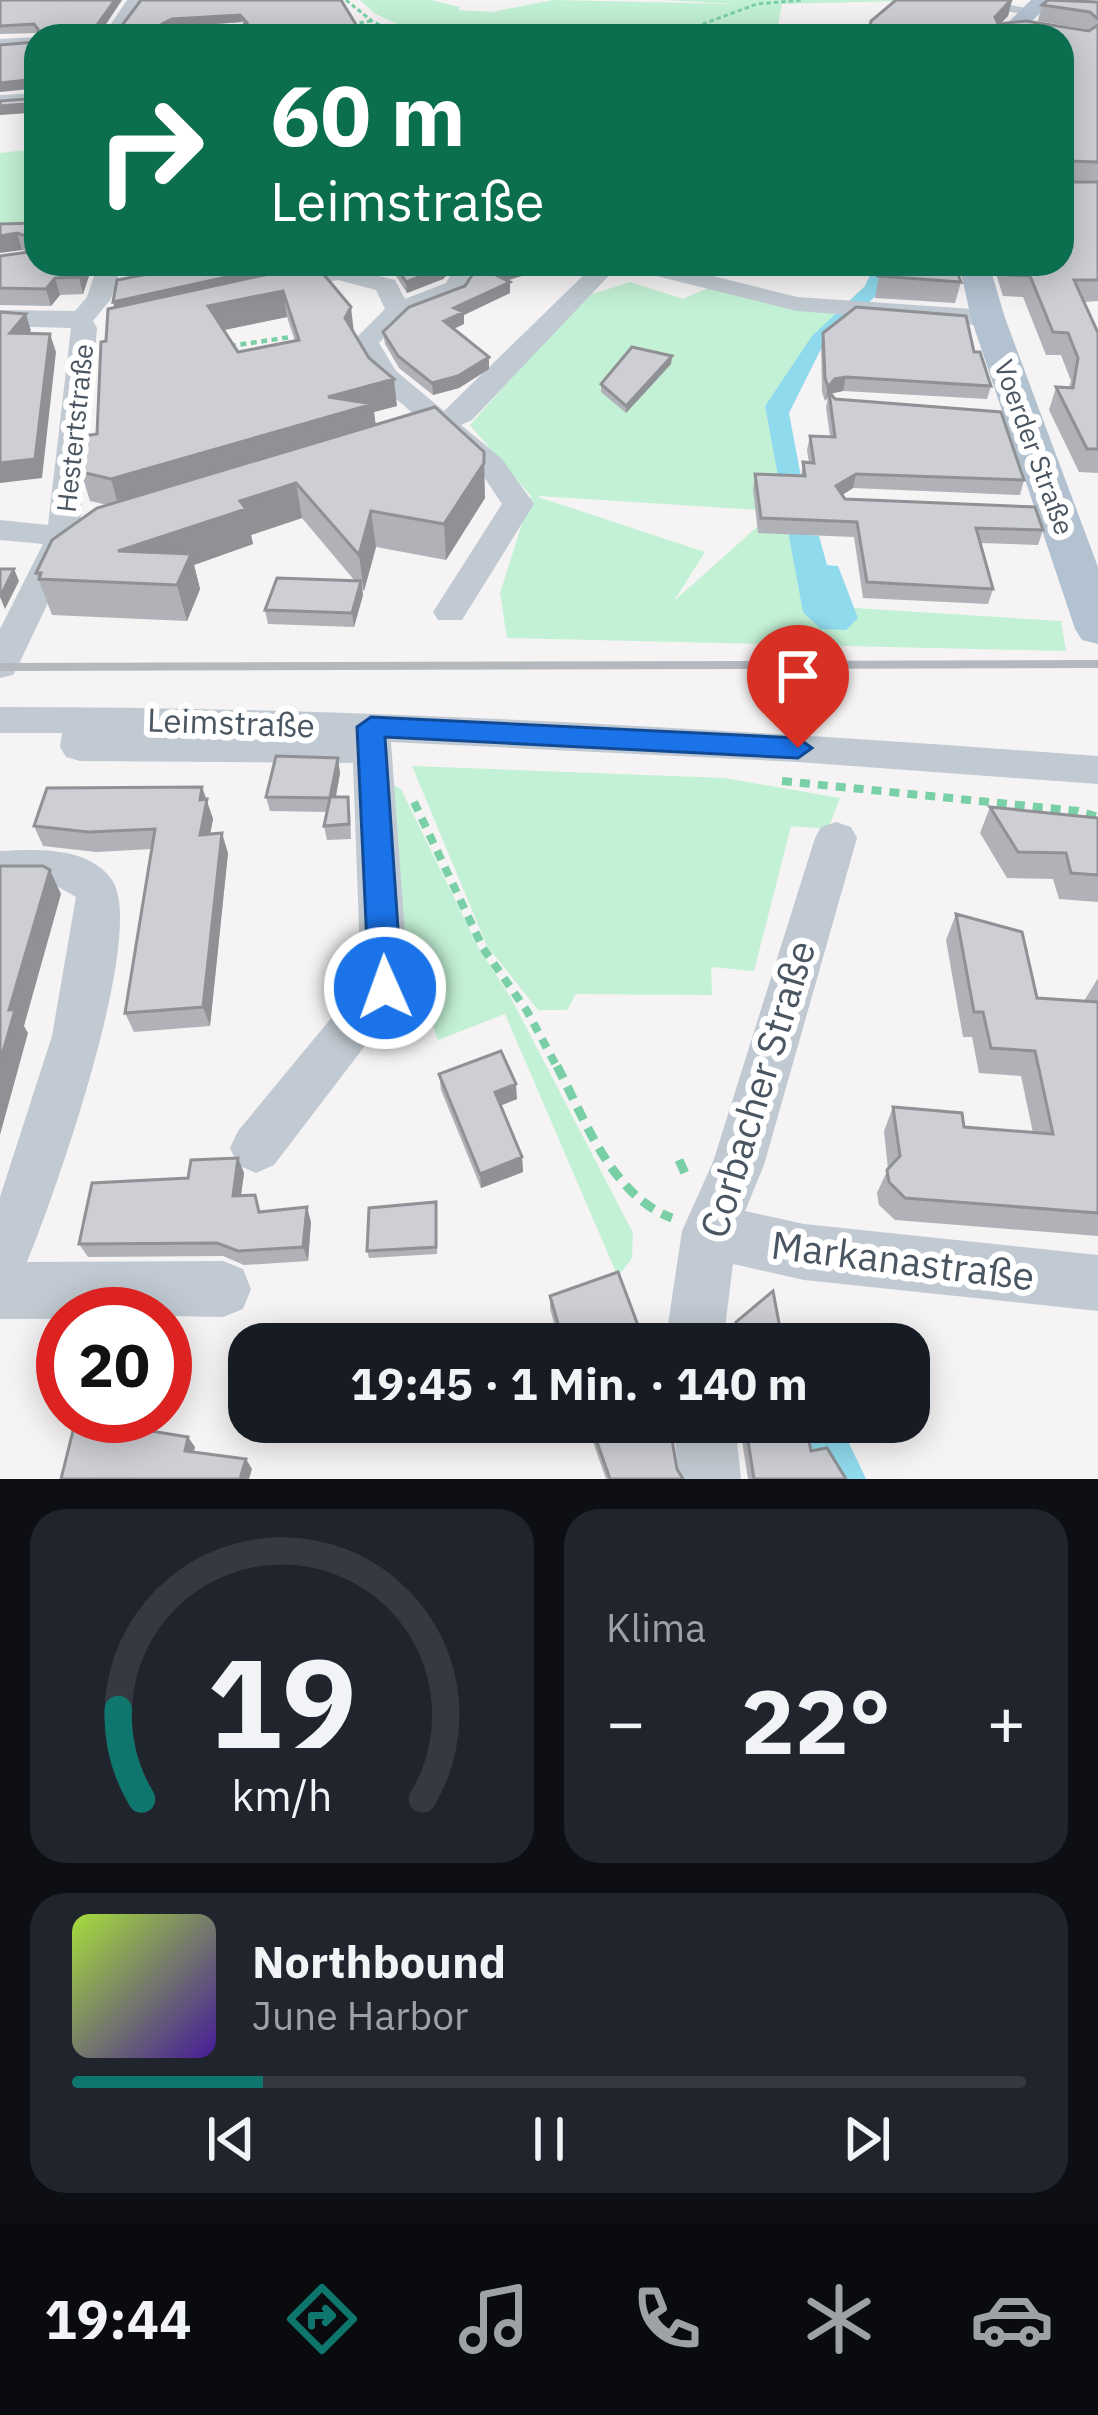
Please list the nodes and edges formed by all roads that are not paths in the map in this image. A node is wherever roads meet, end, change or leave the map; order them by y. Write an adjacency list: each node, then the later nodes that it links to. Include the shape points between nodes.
1 (955, 0): 2 (street)
2 (983, 2): 3 (street)
3 (1026, 21)
4 (106, 276): 16 (street, Hestertstraße)
5 (310, 276): 12 (street)
6 (358, 276): 13 (street)
7 (405, 276): 13 (street)
8 (597, 276): 17 (street)
9 (684, 276): 14 (street, via 797,304)
10 (977, 276): 14 (main road, Voerder Straße)
11 (459, 281): 13 (street)
12 (247, 294)
13 (392, 297): 17 (street, via 365,342 386,376)
14 (988, 317): 22 (main road, Voerder Straße, via 1037,509)
15 (0, 318): 16 (street, Hestertstraße)
16 (92, 324): 21 (street, Hestertstraße)
17 (444, 424): 18 (street); 23 (street, via 491,465 518,504)
18 (379, 445)
19 (141, 519): 21 (street)
20 (0, 530): 21 (street)
21 (63, 536): 25 (street, Hestertstraße)
22 (1086, 555): 24 (main road, Voerder Straße)
23 (450, 612)
24 (1098, 629)
25 (5, 658)
26 (0, 720): 27 (street, Leimstraße, via 82,719 80,747)
27 (372, 739): 28 (street, Leimstraße, via 867,772); 31 (street, via 385,988)
28 (1098, 770)
29 (836, 838): 32 (street, Corbacher Straße, via 738,1165)
30 (0, 868): 33 (street, via 73,871 98,894 74,1052)
31 (256, 1148)
32 (709, 1231): 34 (street, Markanastraße, via 804,1252); 37 (street, Corbacher Straße)
33 (0, 1262)
34 (1098, 1283)
35 (223, 1289): 36 (street)
36 (0, 1291)
37 (697, 1323)
38 (706, 1443): 39 (street)
39 (710, 1479)

